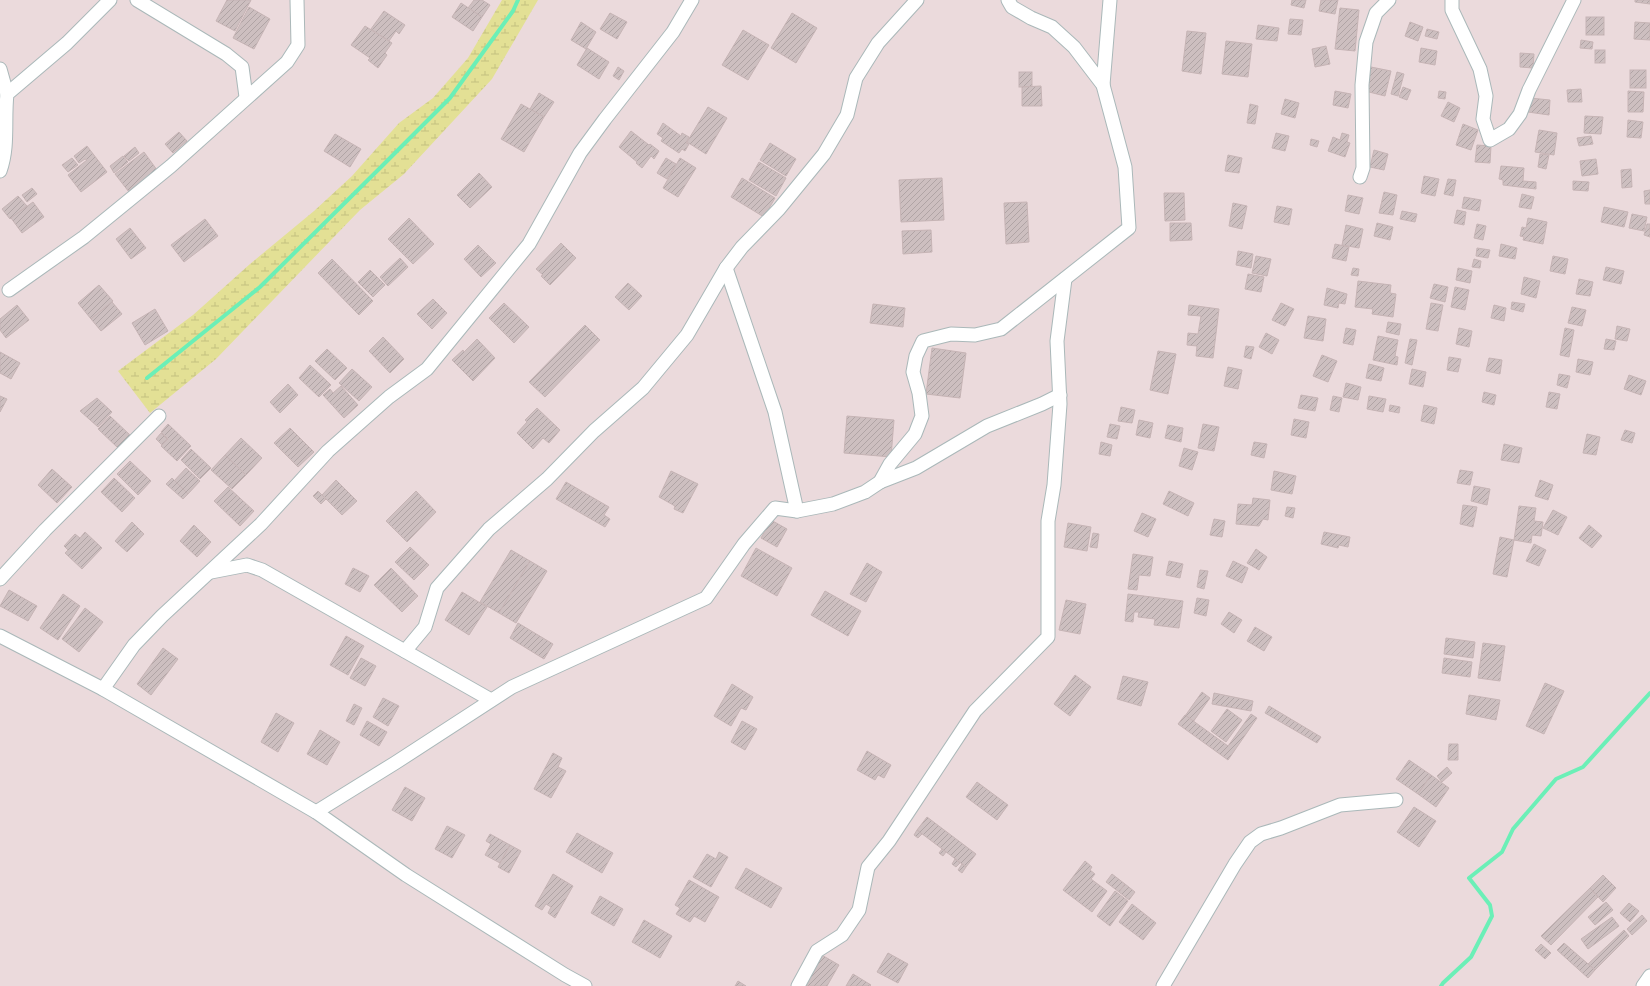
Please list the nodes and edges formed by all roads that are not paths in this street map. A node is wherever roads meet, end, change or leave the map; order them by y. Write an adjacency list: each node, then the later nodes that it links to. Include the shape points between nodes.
1 (110, 0): 13 (street, via 67,43)
2 (137, 0): 14 (street, via 226,54 242,67)
3 (297, 0): 14 (street, via 298,45 287,62)
4 (692, 0): 24 (street, via 673,32 580,153 529,244 427,369 389,397 328,451 271,514)
5 (917, 0): 17 (street, via 878,43 856,78 847,115 824,154)
6 (1008, 0): 12 (street, via 1012,7 1052,27 1069,42)
7 (1110, 0): 12 (street)
8 (1389, 0): 16 (street, via 1376,13 1366,42 1362,85 1363,168)
9 (1452, 0): 10 (street, via 1452,10 1480,70 1486,96 1483,119 1490,140 1509,129 1520,114 1529,90)
10 (1574, 0)
11 (0, 69): 13 (street)
12 (1104, 85): 18 (street, via 1125,167 1129,228)
13 (7, 94): 15 (street, via 6,141)
14 (246, 97): 19 (street, via 171,166 90,232)
15 (0, 171)
16 (1360, 177)
17 (726, 268): 23 (street, via 775,412); 27 (street, via 687,335 643,388 594,431 547,479 489,529 438,588 424,627)
18 (1065, 279): 20 (street, via 1056,341); 22 (street, via 1001,329 975,335 951,334 923,341 916,356 913,372 922,416 914,434 890,464)
19 (8, 290)
20 (1060, 395): 22 (street, via 987,426 916,468); 34 (street, via 1054,485 1048,521 1048,637 975,711 889,841 868,867 859,910 842,936 817,951)
21 (159, 416): 25 (street, via 45,530)
22 (880, 482): 23 (street, via 865,492 833,504)
23 (797, 511): 29 (street, via 776,508 744,544 706,598 512,687)
24 (211, 572): 27 (street, via 247,565 262,570); 28 (street, via 134,645)
25 (0, 579)
26 (0, 636): 28 (street)
27 (405, 651): 29 (street)
28 (103, 689): 31 (street)
29 (491, 700): 31 (street)
30 (1396, 800): 35 (street, via 1340,805 1261,834 1250,842)
31 (316, 812): 33 (street, via 406,875)
32 (1650, 976): 36 (street)
33 (586, 986)
34 (798, 986)
35 (1163, 986)
36 (1642, 986)

